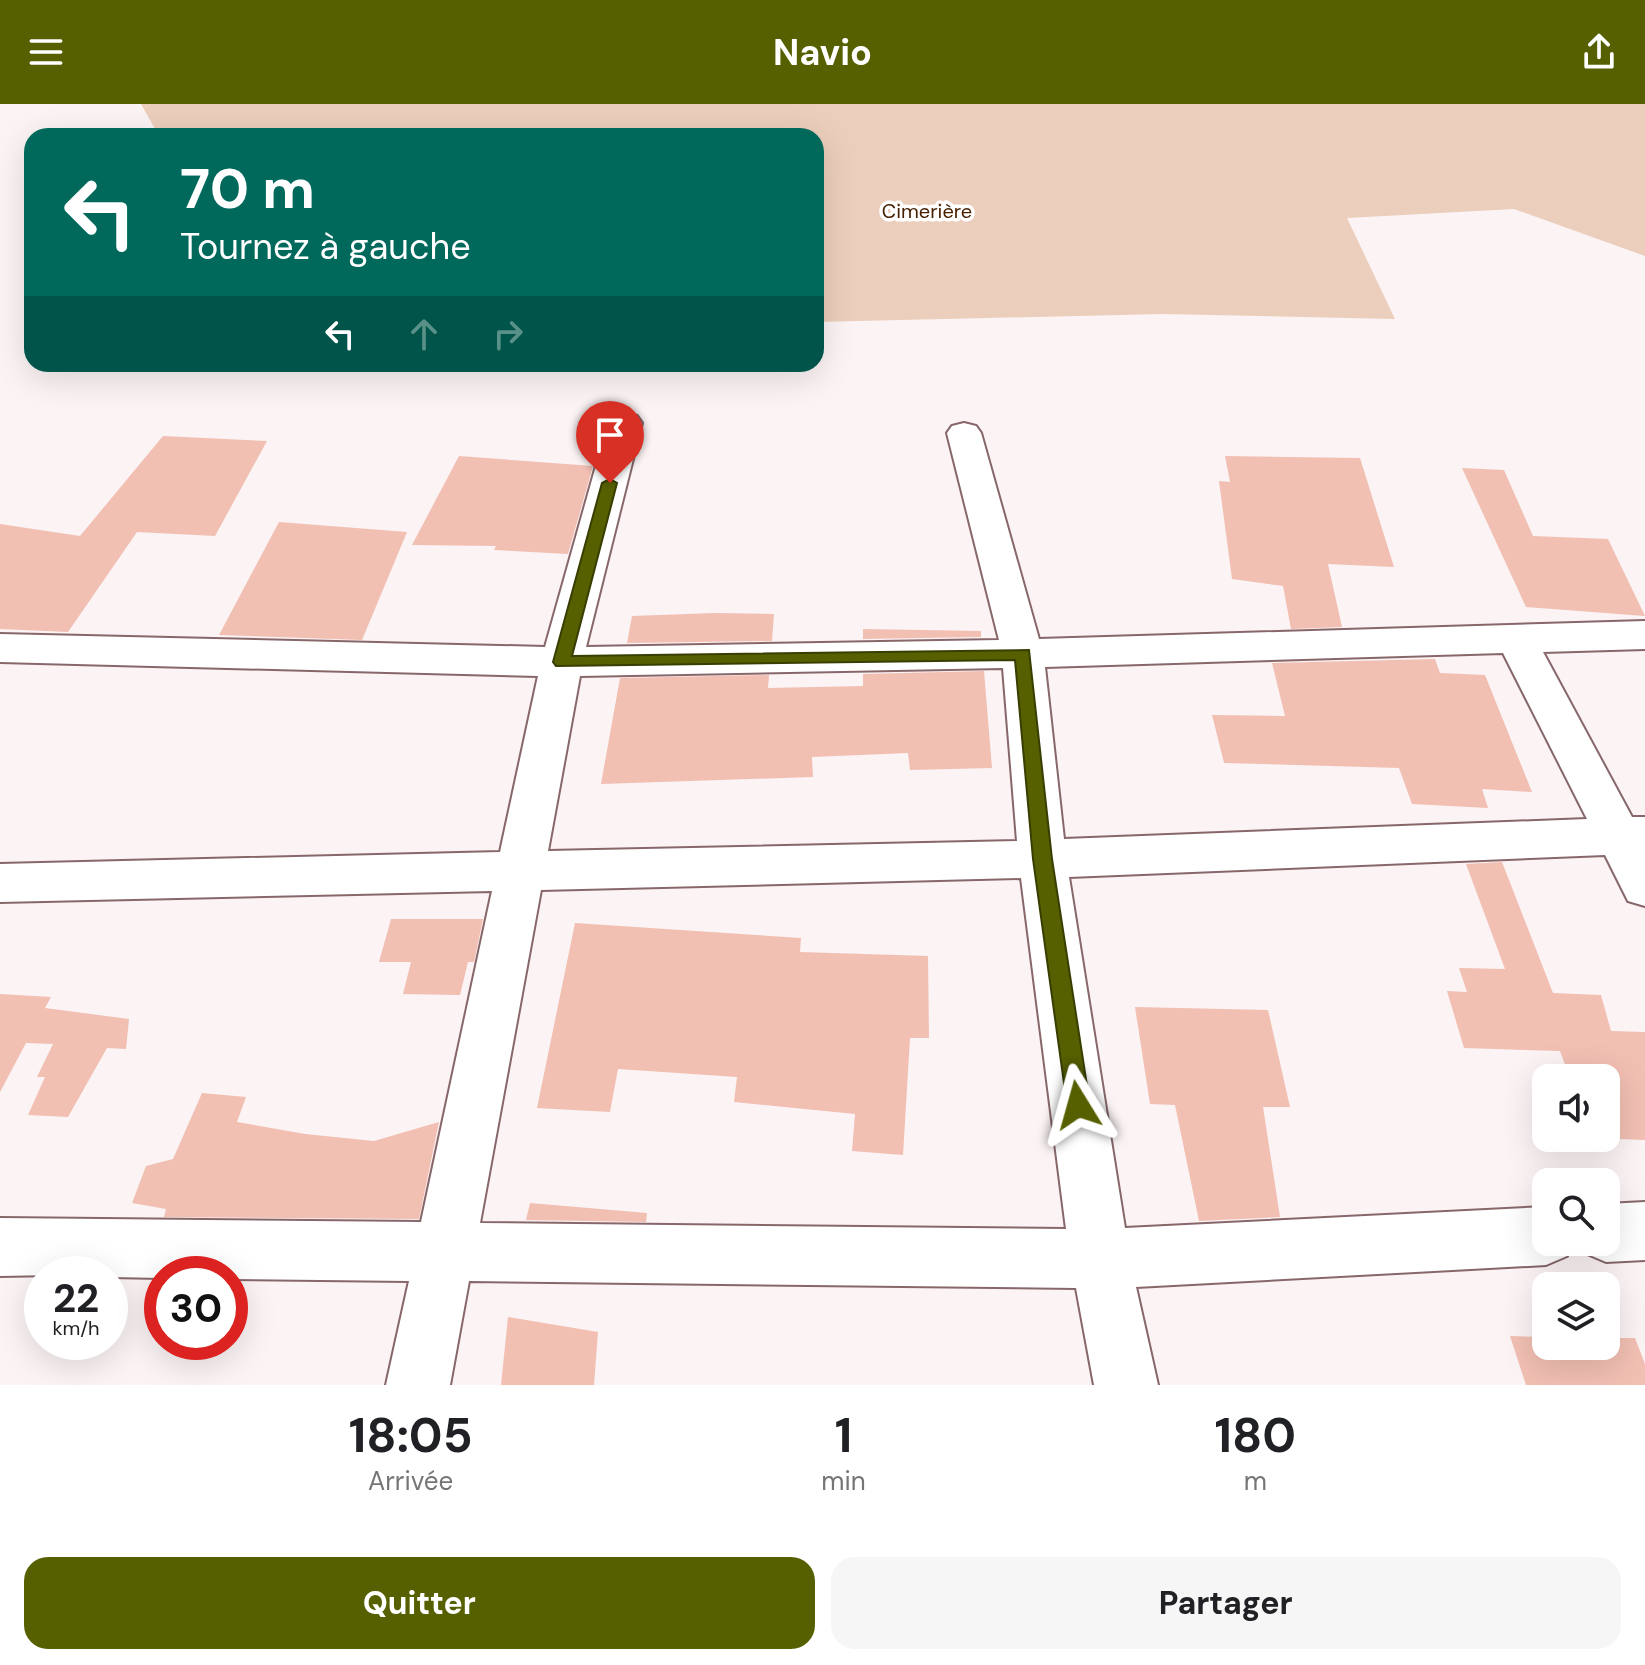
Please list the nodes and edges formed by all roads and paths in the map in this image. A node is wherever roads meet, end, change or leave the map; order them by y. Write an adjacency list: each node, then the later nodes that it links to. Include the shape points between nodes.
1 (625, 423): 7 (street)
2 (964, 433): 6 (street)
3 (1645, 635): 4 (street)
4 (1515, 637): 6 (street); 8 (street)
5 (0, 648): 7 (street)
6 (1023, 654): 7 (street); 9 (street)
7 (562, 662): 10 (street)
8 (1631, 835): 9 (street); 12 (street)
9 (1042, 859): 10 (street); 18 (street)
10 (519, 870): 11 (street); 17 (street)
11 (0, 883)
12 (1645, 887)
13 (1645, 1231): 14 (street)
14 (1620, 1232)
15 (1532, 1237): 18 (street)
16 (0, 1247): 17 (street)
17 (444, 1254): 18 (street); 19 (street)
18 (1100, 1259): 20 (street)
19 (418, 1385)
20 (1126, 1385)

